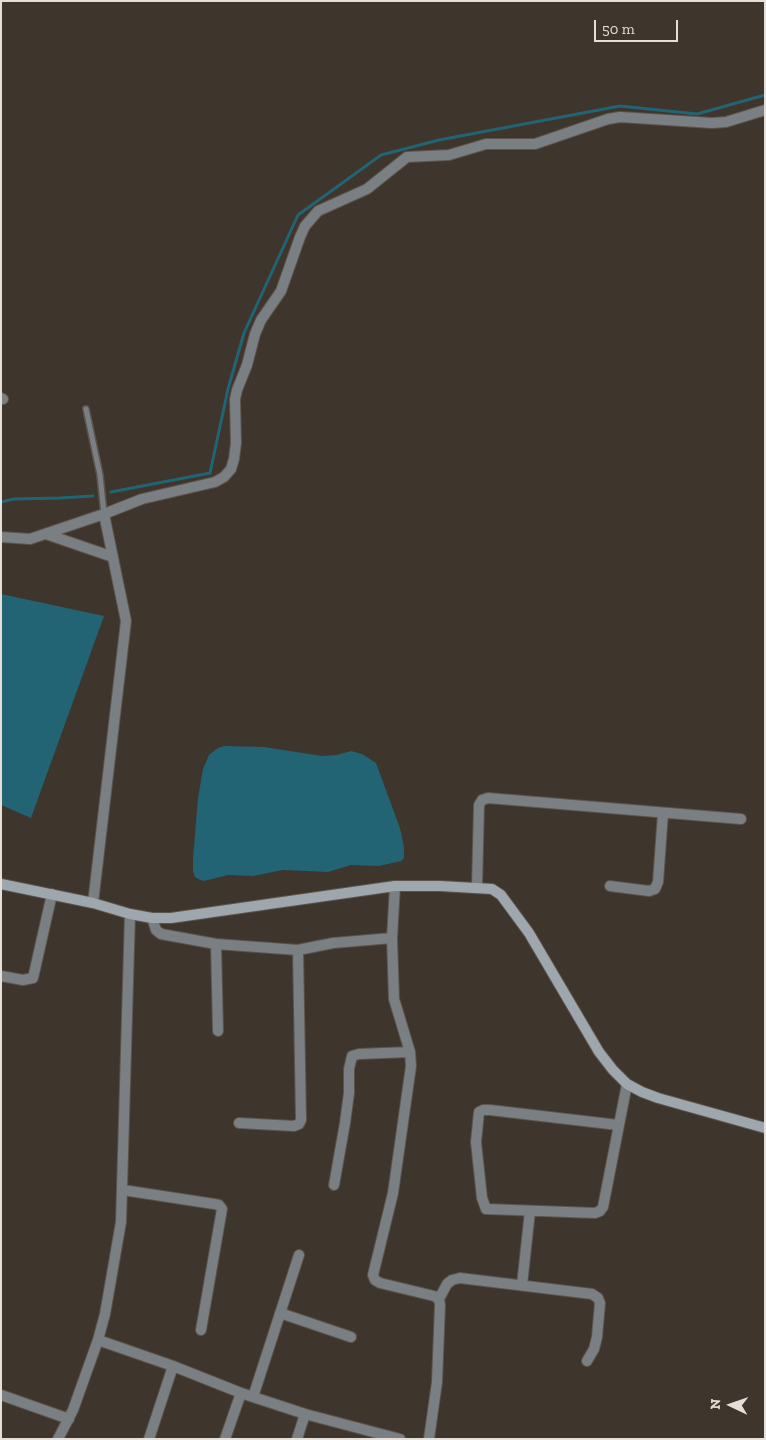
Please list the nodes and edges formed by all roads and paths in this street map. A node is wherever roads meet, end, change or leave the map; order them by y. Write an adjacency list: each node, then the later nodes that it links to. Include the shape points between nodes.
1 (765, 110): 3 (street, via 712,123 620,117 535,144 486,144 449,155 407,157 368,189 318,211 305,226 281,291 255,334 235,399 235,451 231,469 215,482 142,499)
2 (86, 409): 3 (lane, via 100,475)
3 (104, 514): 4 (street); 6 (street)
4 (46, 534): 5 (street, via 30,539); 6 (street)
5 (1, 537)
6 (113, 557): 14 (street, via 126,621)
7 (663, 813): 8 (street); 11 (street, via 655,889); 12 (street, via 482,800 479,805)
8 (741, 819)
9 (1, 884): 13 (main road)
10 (395, 886): 12 (main road); 16 (main road); 17 (street)
11 (610, 886)
12 (477, 887): 23 (main road, via 492,889 510,906 599,1052)
13 (52, 894): 14 (main road); 20 (street, via 33,978)
14 (93, 903): 15 (main road)
15 (130, 914): 16 (main road); 28 (street)
16 (152, 918): 18 (street, via 156,930 162,934)
17 (392, 938): 19 (street, via 333,943); 22 (street, via 394,999)
18 (216, 944): 19 (street); 21 (street)
19 (298, 950): 24 (street, via 301,1120 294,1126)
20 (1, 976)
21 (218, 1031)
22 (410, 1052): 27 (street, via 352,1056); 32 (street, via 411,1066 392,1193 374,1275 380,1283)
23 (627, 1084): 25 (street); 26 (main road, via 658,1098)
24 (239, 1123)
25 (618, 1125): 29 (street, via 600,1211); 29 (street, via 490,1110 479,1112 476,1142 486,1209)
26 (765, 1128)
27 (334, 1185)
28 (123, 1190): 34 (street, via 214,1204 222,1209); 36 (street, via 121,1222)
29 (530, 1210): 31 (street)
30 (298, 1255): 33 (street)
31 (522, 1285): 32 (street, via 460,1278 447,1284); 37 (street, via 584,1291 598,1298 597,1337)
32 (439, 1299): 49 (street, via 437,1382)
33 (280, 1313): 35 (street); 41 (street)
34 (201, 1330)
35 (351, 1337)
36 (98, 1340): 38 (street); 43 (street)
37 (587, 1361)
38 (173, 1366): 39 (street); 45 (street)
39 (241, 1393): 41 (street); 46 (street)
40 (1, 1395): 43 (street)
41 (253, 1397): 42 (street)
42 (305, 1414): 47 (street); 48 (street)
43 (69, 1419): 44 (street)
44 (58, 1439)
45 (149, 1439)
46 (225, 1439)
47 (297, 1439)
48 (400, 1439)
49 (429, 1439)

